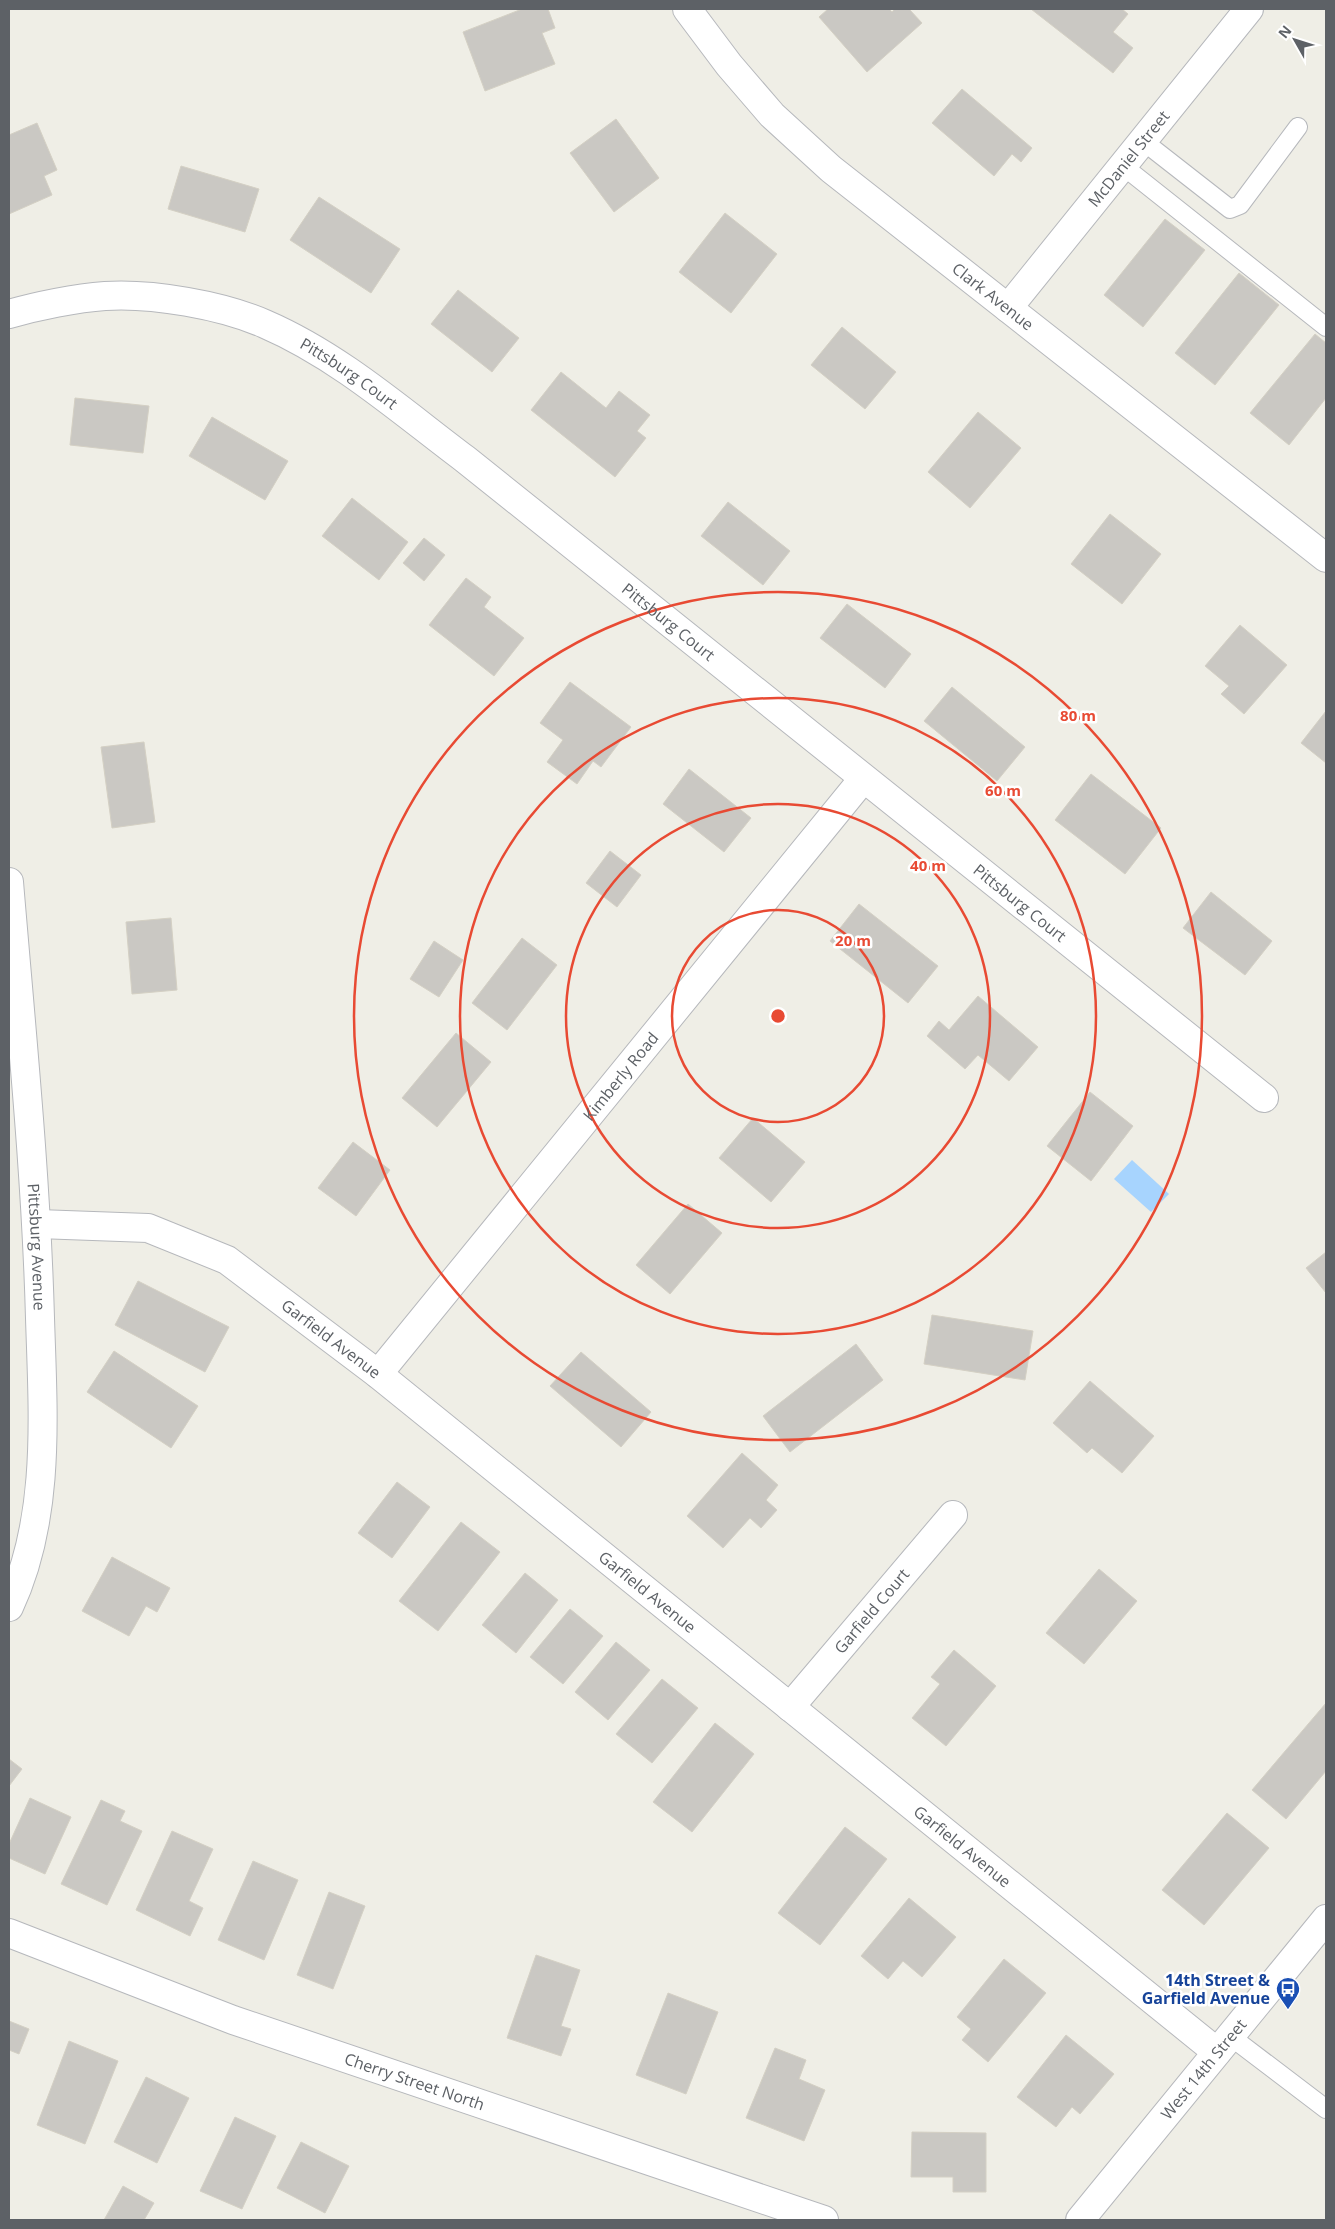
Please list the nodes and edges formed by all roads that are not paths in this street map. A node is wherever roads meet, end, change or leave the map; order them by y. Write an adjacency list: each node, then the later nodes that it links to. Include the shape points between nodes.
1 (688, 9): 6 (street, Clark Avenue, via 772,115 831,169)
2 (1249, 9): 4 (street, McDaniel Street)
3 (1298, 127): 4 (lane, via 1240,206 1230,209)
4 (1143, 141): 5 (street, McDaniel Street)
5 (1123, 166): 6 (street, McDaniel Street); 8 (lane)
6 (1008, 308): 9 (street, Clark Avenue)
7 (9, 314): 10 (street, Pittsburg Court, via 105,296 154,297 218,308 264,324 310,347 348,371 465,459)
8 (1326, 327)
9 (1326, 558)
10 (863, 779): 12 (street, Pittsburg Court); 14 (street, Kimberly Road)
11 (9, 882): 13 (street, Pittsburg Avenue)
12 (1264, 1098)
13 (38, 1224): 14 (street, Garfield Avenue, via 148,1228 227,1260); 16 (street, Pittsburg Avenue, via 44,1441 32,1538 19,1585)
14 (378, 1374): 17 (street, Garfield Avenue)
15 (952, 1515): 17 (street, Garfield Court)
16 (9, 1607)
17 (790, 1706): 20 (street, Garfield Avenue)
18 (1326, 1919): 20 (street, West 14th Street)
19 (9, 1933): 22 (street, Cherry Street North, via 232,2020)
20 (1224, 2044): 21 (lane); 23 (street, West 14th Street)
21 (1326, 2109)
22 (824, 2220)
23 (1080, 2220)

